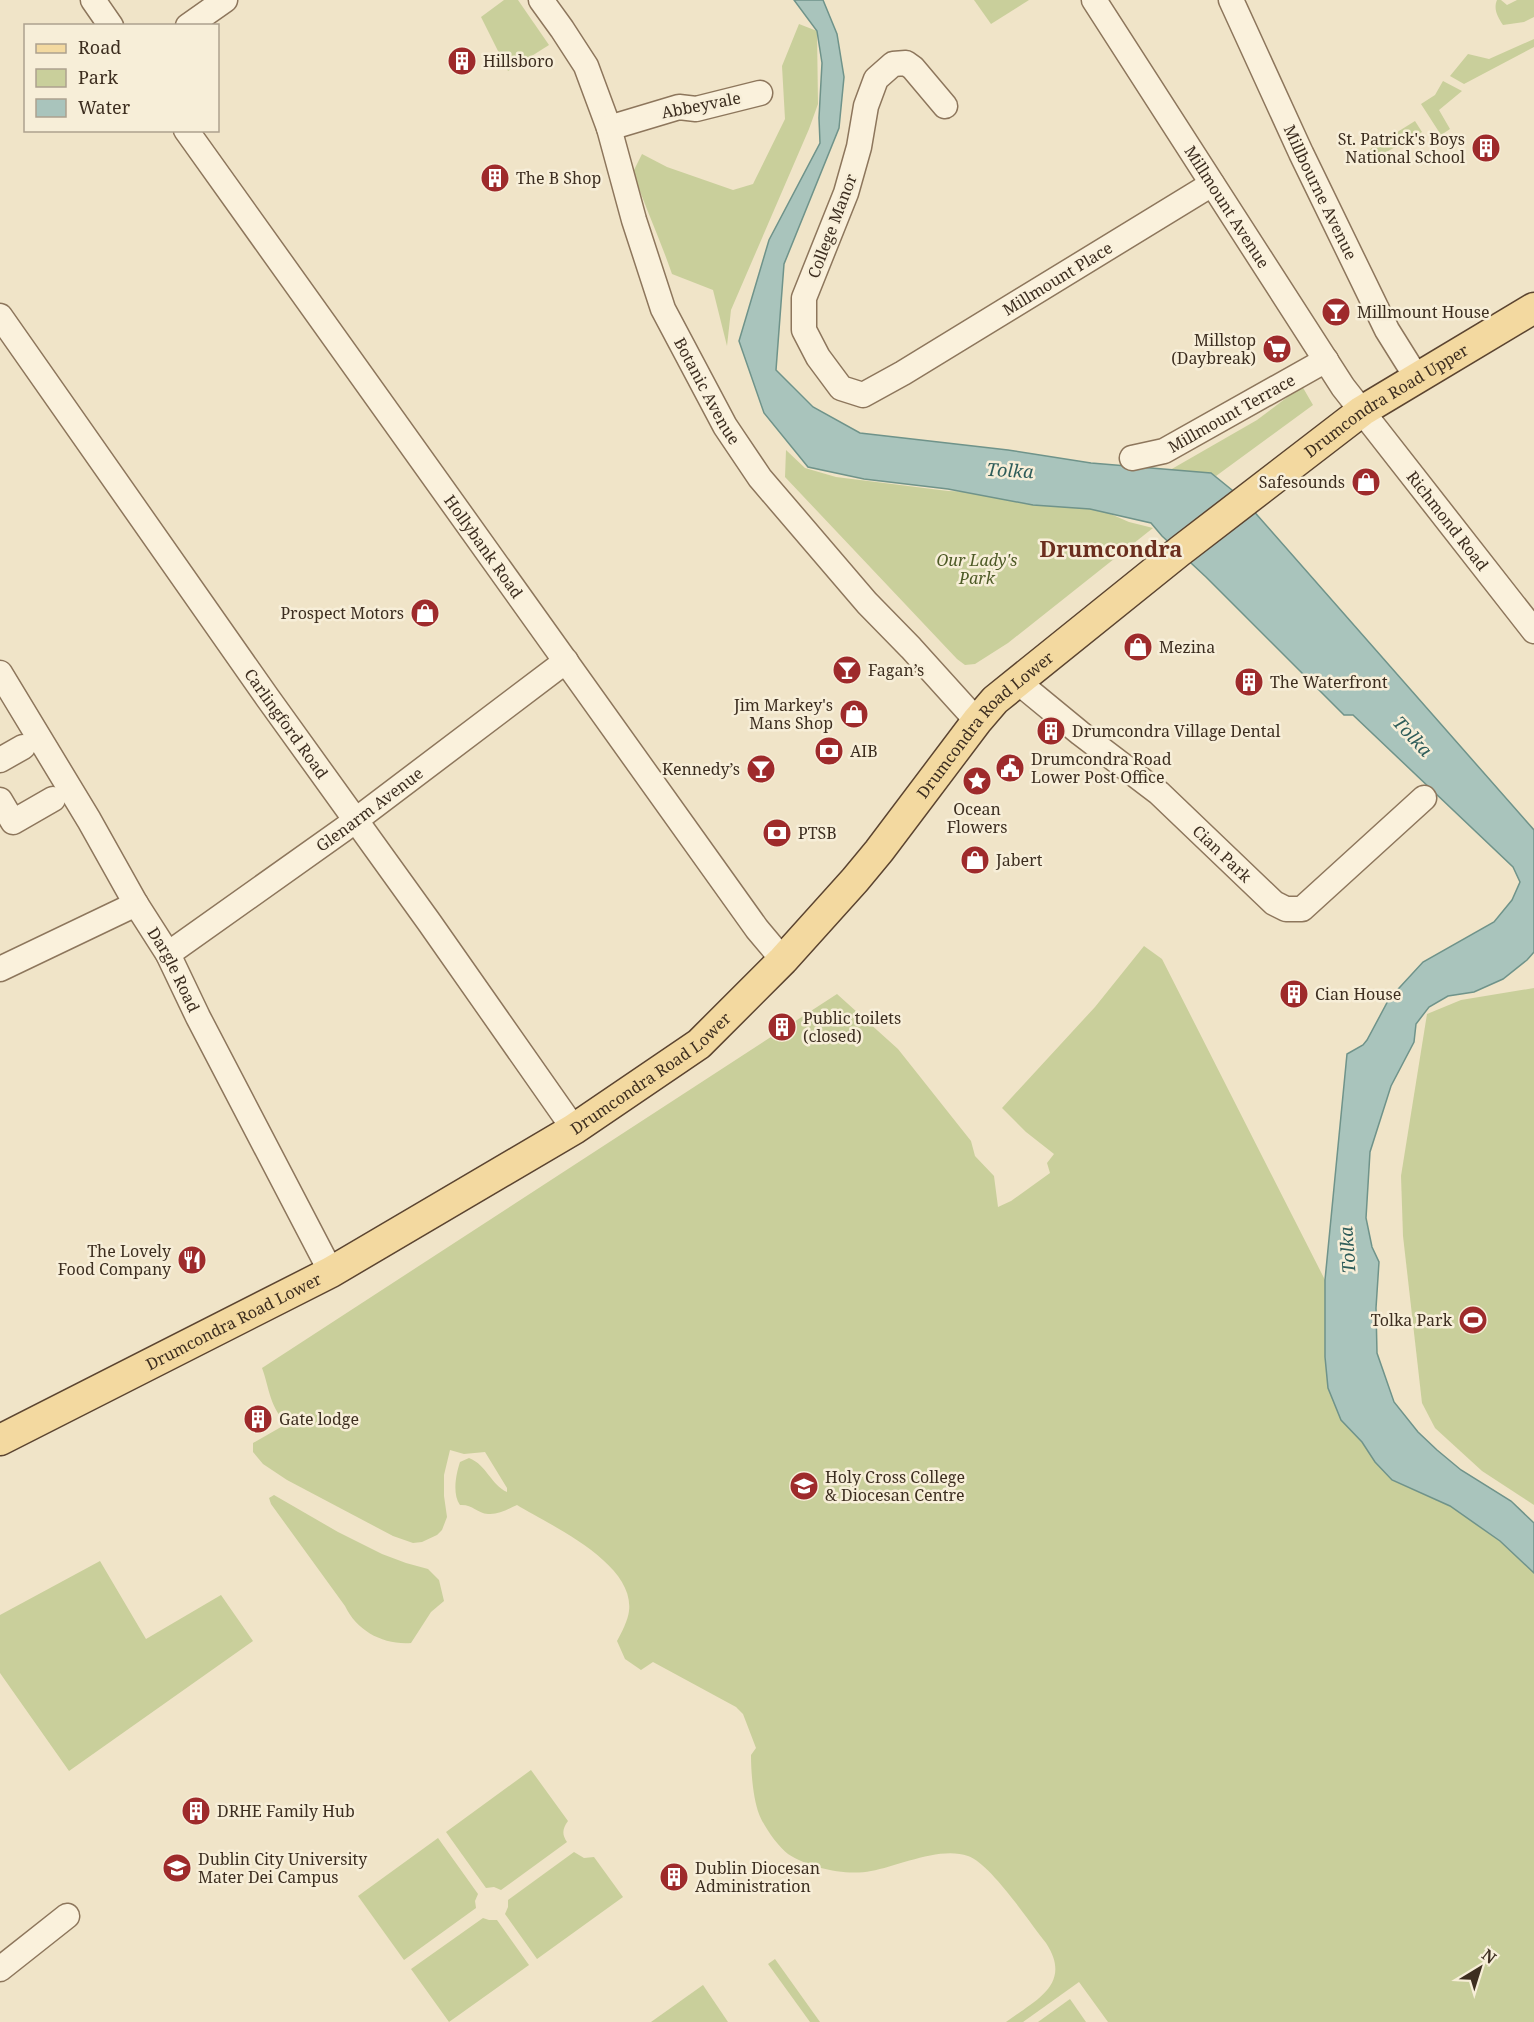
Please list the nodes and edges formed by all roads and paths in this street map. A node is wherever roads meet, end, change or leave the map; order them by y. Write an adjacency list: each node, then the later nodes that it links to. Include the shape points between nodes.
1 (93, 0): 6 (street)
2 (225, 0): 7 (street)
3 (541, 0): 10 (street, Botanic Avenue, via 586,66)
4 (1094, 0): 12 (street, Millmount Avenue)
5 (1231, 0): 17 (street, Millbourne Avenue, via 1387,330)
6 (110, 24)
7 (191, 24)
8 (760, 93): 10 (street, Abbeyvale, via 696,109 679,107)
9 (945, 106): 16 (street, College Manor, via 906,63 893,64 876,79 866,106 851,177 804,298 804,330 841,388 863,395)
10 (609, 128): 25 (street, Botanic Avenue, via 663,309 725,426 760,478 867,603)
11 (187, 132): 22 (street, Hollybank Road)
12 (1212, 184): 15 (street, Millmount Avenue); 16 (street, Millmount Place)
13 (1534, 308): 17 (main road, Drumcondra Road Upper)
14 (0, 316): 31 (street, Carlingford Road)
15 (1326, 360): 18 (street, Millmount Avenue); 19 (street, Millmount Terrace, via 1164,451)
16 (903, 373)
17 (1418, 378): 18 (main road, Drumcondra Road Upper)
18 (1362, 411): 20 (main road, Drumcondra Road Upper); 21 (street, Richmond Road)
19 (1132, 458)
20 (1180, 552): 24 (main road, Drumcondra Road Lower)
21 (1534, 632)
22 (566, 661): 31 (street, Glenarm Avenue); 34 (street, Hollybank Road, via 761,935)
23 (0, 673): 32 (street, Dargle Road)
24 (1018, 682): 25 (main road, Drumcondra Road Lower); 28 (street, Cian Park, via 1159,793 1274,903 1286,909 1302,909)
25 (977, 721): 34 (main road, Drumcondra Road Lower, via 873,858)
26 (23, 747): 27 (street)
27 (0, 760)
28 (1424, 798)
29 (53, 799): 30 (street, via 13,822)
30 (0, 800)
31 (356, 819): 33 (street, Glenarm Avenue); 36 (street, Carlingford Road)
32 (136, 904): 33 (street, Dargle Road); 35 (street)
33 (168, 954): 37 (street, Dargle Road)
34 (783, 960): 36 (main road, Drumcondra Road Lower, via 699,1044)
35 (0, 969)
36 (574, 1129): 37 (main road, Drumcondra Road Lower)
37 (332, 1272): 38 (main road, Drumcondra Road Lower)
38 (0, 1440)
39 (67, 1916): 40 (street)
40 (0, 1969)

